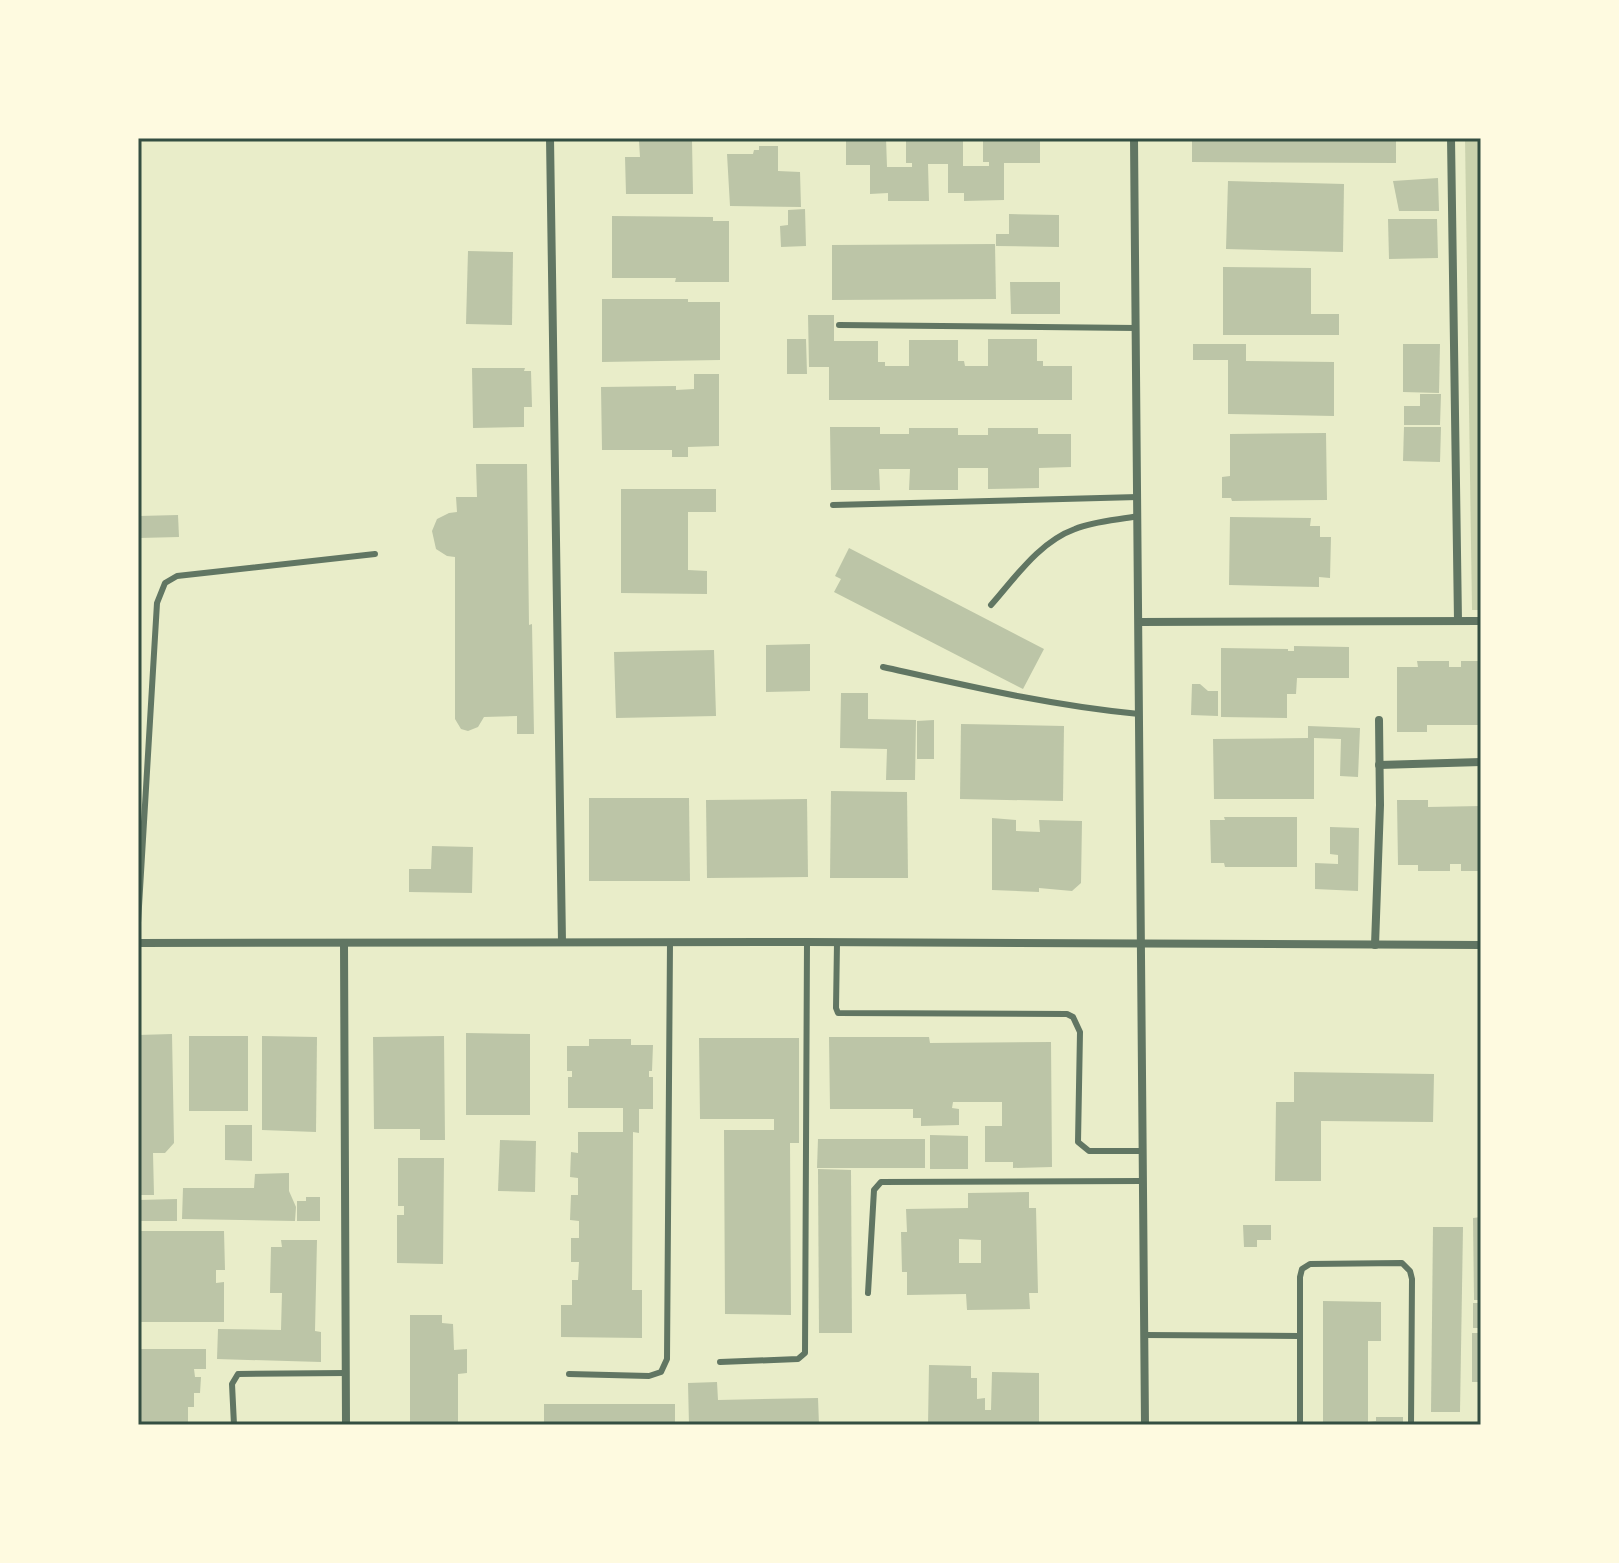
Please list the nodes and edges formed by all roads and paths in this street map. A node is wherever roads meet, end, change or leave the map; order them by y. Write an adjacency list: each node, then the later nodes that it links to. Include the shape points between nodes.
1 (550, 138): 20 (street)
2 (1134, 138): 5 (street)
3 (1451, 138): 11 (street)
4 (839, 325): 5 (lane)
5 (1136, 328): 6 (street)
6 (1138, 497): 7 (lane); 8 (street)
7 (833, 505)
8 (1138, 516): 10 (lane, via 1077,528 1055,539); 13 (street)
9 (375, 554): 19 (lane, via 177,576 165,583 157,603)
10 (991, 605)
11 (1458, 621): 12 (street); 13 (street)
12 (1481, 621)
13 (1140, 622): 15 (street)
14 (883, 667): 15 (lane, via 1004,695)
15 (1139, 714): 26 (street)
16 (1379, 720): 18 (street)
17 (1481, 762): 18 (street)
18 (1379, 765): 27 (street)
19 (138, 923)
20 (562, 942): 21 (street); 24 (street)
21 (670, 942): 22 (street); 36 (lane, via 667,1359 661,1372 649,1376)
22 (807, 942): 25 (street); 34 (lane, via 805,1353 798,1359)
23 (138, 943): 24 (street)
24 (344, 943): 35 (street)
25 (837, 943): 26 (street); 29 (lane, via 836,1008 842,1015 1073,1017 1080,1032 1078,1142 1089,1151)
26 (1139, 945): 27 (street); 29 (street)
27 (1375, 945): 28 (street)
28 (1481, 945)
29 (1142, 1151): 30 (street)
30 (1142, 1181): 31 (lane, via 881,1182 874,1190); 32 (street)
31 (868, 1293)
32 (1144, 1335): 33 (lane); 39 (street)
33 (1299, 1336): 40 (lane); 41 (lane, via 1305,1265 1402,1263 1412,1279)
34 (720, 1362)
35 (346, 1373): 37 (lane, via 238,1374 232,1384); 38 (street)
36 (569, 1374)
37 (234, 1425)
38 (346, 1425)
39 (1145, 1425)
40 (1300, 1425)
41 (1411, 1425)

